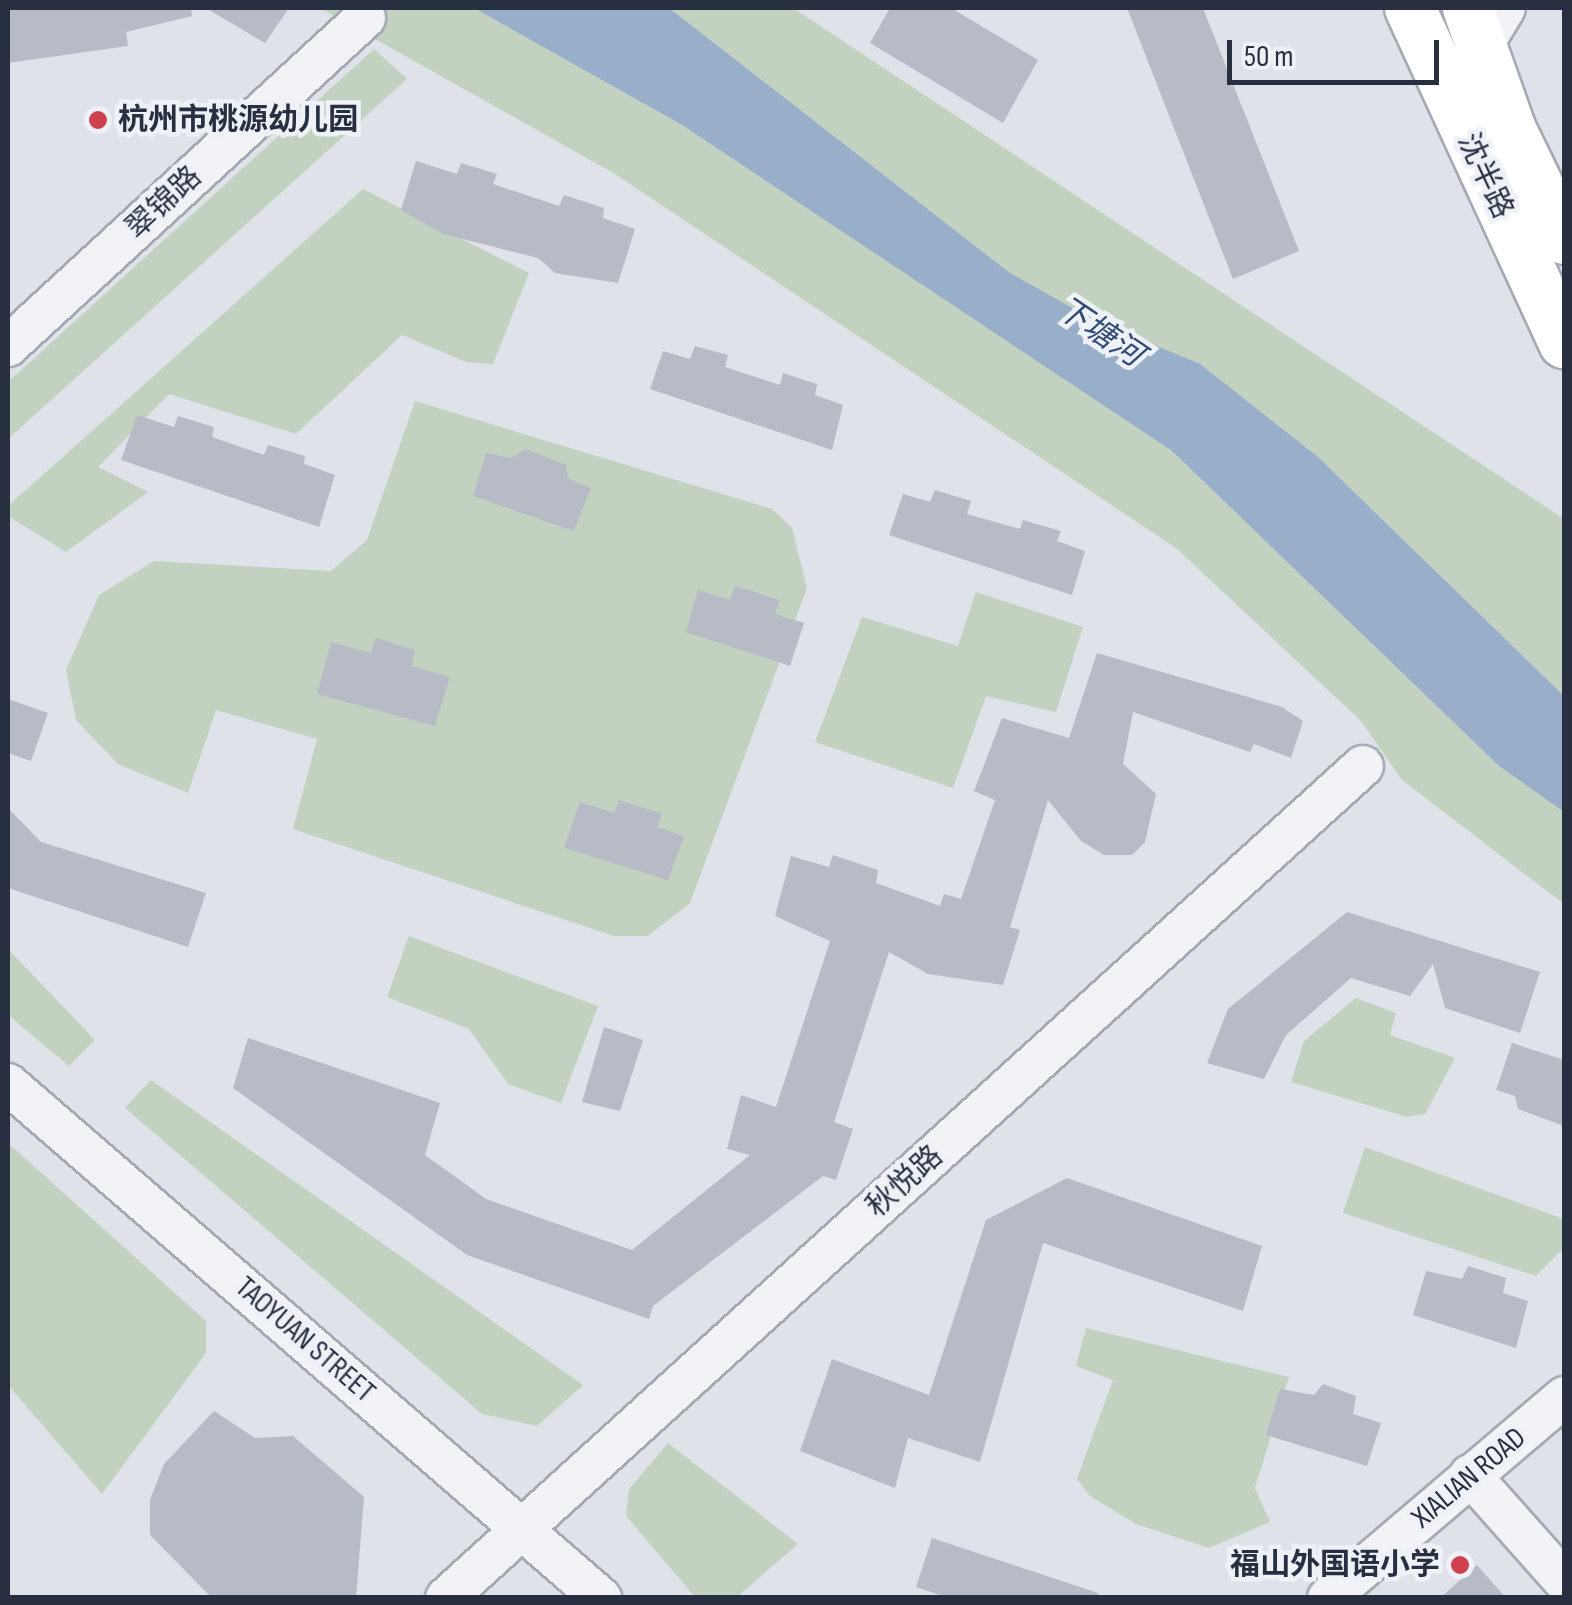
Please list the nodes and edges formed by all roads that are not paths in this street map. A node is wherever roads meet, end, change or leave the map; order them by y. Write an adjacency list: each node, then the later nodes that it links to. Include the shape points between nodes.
1 (1410, 8): 5 (main road, 沈半路)
2 (365, 18): 6 (street, 翠锦路)
3 (1485, 20): 4 (main road, 沈半路)
4 (1564, 239)
5 (1564, 342)
6 (8, 346)
7 (1363, 766): 11 (street, 秋悦路)
8 (8, 1084): 11 (street, TAOYUAN STREET)
9 (1564, 1398): 10 (street, XIALIAN ROAD)
10 (1470, 1475): 12 (street); 15 (street, XIALIAN ROAD)
11 (525, 1528): 13 (street, 秋悦路); 14 (street, TAOYUAN STREET)
12 (1564, 1581)
13 (446, 1598)
14 (600, 1598)
15 (1328, 1598)

